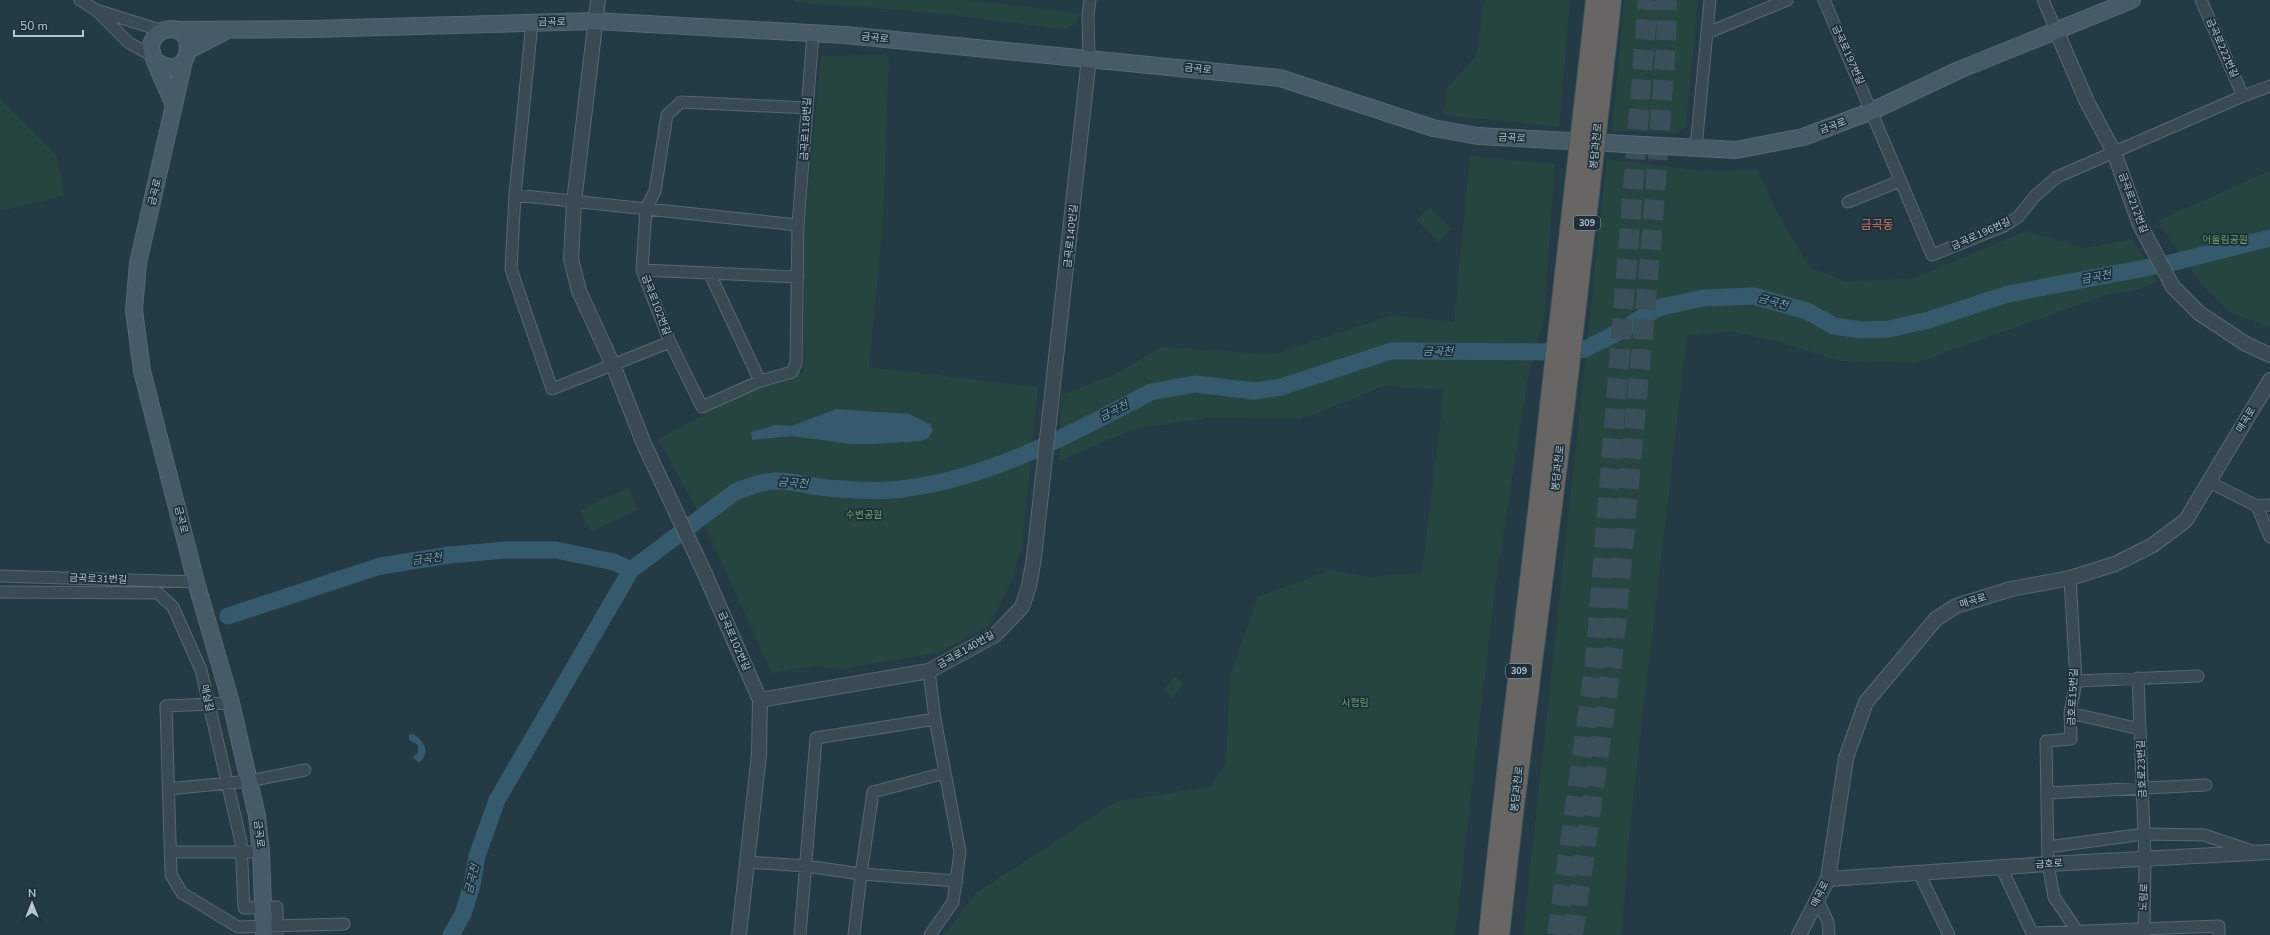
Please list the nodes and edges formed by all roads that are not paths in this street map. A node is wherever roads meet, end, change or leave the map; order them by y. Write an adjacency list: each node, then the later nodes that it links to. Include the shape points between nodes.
1 (80, 0): 12 (street)
2 (598, 0): 13 (street, 금곡로102번길)
3 (1090, 0): 23 (street)
4 (1595, 0): 20 (highway, 봉담과천로 / 309)
5 (1612, 0): 20 (highway, 봉담과천로 / 309)
6 (1710, 0): 19 (street)
7 (1787, 0): 19 (street)
8 (1824, 0): 28 (street, 금곡로197번길)
9 (2043, 0): 15 (street)
10 (2132, 0): 15 (main road, 금곡로)
11 (2201, 0): 25 (street, 금곡로222번길)
12 (96, 10): 16 (street); 22 (street, via 129,43)
13 (595, 21): 14 (main road, 금곡로); 18 (main road, 금곡로); 33 (street, 금곡로102번길)
14 (532, 22): 17 (main road, 금곡로); 32 (street)
15 (2056, 30): 28 (main road, 금곡로, via 1959,70); 30 (street, 금곡로212번길, via 2087,102)
16 (170, 31): 17 (main road, 금곡로); 21 (main road, via 186,38); 22 (main road, via 154,38 151,50)
17 (227, 31): 21 (main road, 금곡로)
18 (813, 33): 23 (main road, 금곡로); 27 (street, 금곡로118번길)
19 (1707, 33): 29 (street)
20 (1599, 37): 45 (highway, 봉담과천로 / 309, bridge)
21 (186, 56): 22 (main road, via 178,66 170,67 162,66); 26 (main road, 금곡로)
22 (154, 58): 26 (main road)
23 (1089, 58): 29 (main road, 금곡로, via 1280,78 1433,128 1478,136); 54 (street, 금곡로140번길, via 1067,271 1029,586 1022,606 995,635)
24 (2270, 86): 25 (street, 금곡로196번길)
25 (2243, 96): 30 (street, 금곡로196번길)
26 (174, 105): 52 (main road, 금곡로, via 138,264 134,310 142,370)
27 (807, 108): 35 (street, via 681,102 667,115 655,190); 36 (street, 금곡로118번길)
28 (1872, 111): 29 (main road, 금곡로, via 1803,137 1736,150); 31 (street, 금곡로196번길)
29 (1696, 148)
30 (2114, 152): 31 (street, 금곡로196번길, via 2057,177 2035,196 2018,217 2004,226 1932,255); 41 (street, 금곡로212번길, via 2140,226 2173,288 2199,313 2246,344)
31 (1900, 181): 34 (street)
32 (515, 195): 33 (street); 42 (street, via 512,269 552,389)
33 (574, 202): 35 (street); 42 (street, 금곡로102번길, via 571,259 579,291)
34 (1848, 202)
35 (646, 209): 36 (street); 37 (street, 금곡로102번길)
36 (798, 225): 39 (street, 금곡로118번길)
37 (642, 270): 38 (street); 40 (street, 금곡로102번길)
38 (710, 274): 39 (street); 44 (street)
39 (798, 277): 44 (street, 금곡로118번길, via 796,363 792,372)
40 (670, 342): 42 (street, 금곡로102번길); 44 (street, 금곡로118번길, via 702,407)
41 (2270, 355)
42 (613, 365): 58 (street, 금곡로102번길, via 644,444 669,494)
43 (2270, 380): 46 (street, 매곡로)
44 (760, 381)
45 (1557, 408): 98 (highway, 봉담과천로 / 309, via 1500,813); 99 (highway, 봉담과천로 / 309)
46 (2209, 482): 48 (street); 51 (street, 매곡로, via 2186,520 2153,544 2114,564)
47 (2270, 505): 48 (street)
48 (2257, 506): 49 (street)
49 (2270, 537)
50 (0, 576): 52 (street, 금곡로31번길)
51 (2070, 578): 57 (street, 금호로15번길); 86 (street, 매곡로, via 2011,589 1956,606 1936,619 1866,702 1846,758)
52 (196, 582): 59 (main road, 금곡로)
53 (0, 592): 60 (street, 매실길, via 158,593 173,607 201,670)
54 (929, 671): 58 (street, 금곡로140번길); 62 (street)
55 (2198, 676): 56 (street)
56 (2138, 678): 57 (street); 63 (street, 금호로23번길)
57 (2076, 682): 61 (street, 금호로15번길)
58 (760, 700): 79 (street, 금곡로102번길, via 759,754)
59 (231, 703): 60 (street); 66 (main road, 금곡로)
60 (209, 704): 67 (street, 매실길); 69 (street, via 166,706)
61 (2070, 713): 63 (street); 71 (street, 금호로15번길, via 2071,739 2046,741)
62 (935, 719): 65 (street); 81 (street, via 816,738)
63 (2140, 729): 70 (street, 금호로23번길)
64 (305, 770): 66 (street)
65 (945, 773): 84 (street, via 873,792); 85 (street, via 960,852)
66 (249, 781): 67 (street); 76 (main road, 금곡로)
67 (227, 783): 69 (street); 75 (street, 매실길)
68 (2206, 785): 70 (street)
69 (168, 789): 74 (street)
70 (2142, 789): 71 (street); 72 (street, 금호로23번길)
71 (2047, 793): 73 (street, 금호로15번길)
72 (2144, 834): 73 (street); 77 (street, via 2204,836); 78 (street, 금호로23번길)
73 (2048, 847): 80 (street, 금호로15번길)
74 (170, 852): 75 (street); 90 (street, via 171,875 182,893 238,927)
75 (241, 852): 76 (street); 88 (street, 매실길, via 244,908)
76 (262, 852): 88 (main road, 금곡로)
77 (2264, 853): 78 (street, 금호로)
78 (2145, 859): 80 (street, 금호로); 92 (street, 노림로)
79 (746, 862): 81 (street); 94 (street, 금곡로102번길)
80 (2048, 864): 82 (street, 금호로); 91 (street, 금호로15번길, via 2054,897)
81 (806, 866): 84 (street); 95 (street)
82 (2001, 867): 83 (street, 금호로); 93 (street)
83 (1919, 873): 86 (street, 금호로); 102 (street)
84 (861, 874): 85 (street); 96 (street)
85 (957, 880): 97 (street, via 954,902)
86 (1828, 880): 87 (street, 매곡로)
87 (1817, 899): 100 (street, 매곡로); 101 (street, via 1828,922)
88 (264, 907): 90 (main road, 금곡로)
89 (344, 924): 90 (street)
90 (268, 931)
91 (2077, 931): 92 (street); 93 (street)
92 (2144, 932): 103 (street, via 2219,926)
93 (2032, 934)
94 (739, 935)
95 (800, 935)
96 (854, 935)
97 (930, 935)
98 (1488, 935)
99 (1500, 935)
100 (1799, 935)
101 (1828, 935)
102 (1949, 935)
103 (2219, 935)

